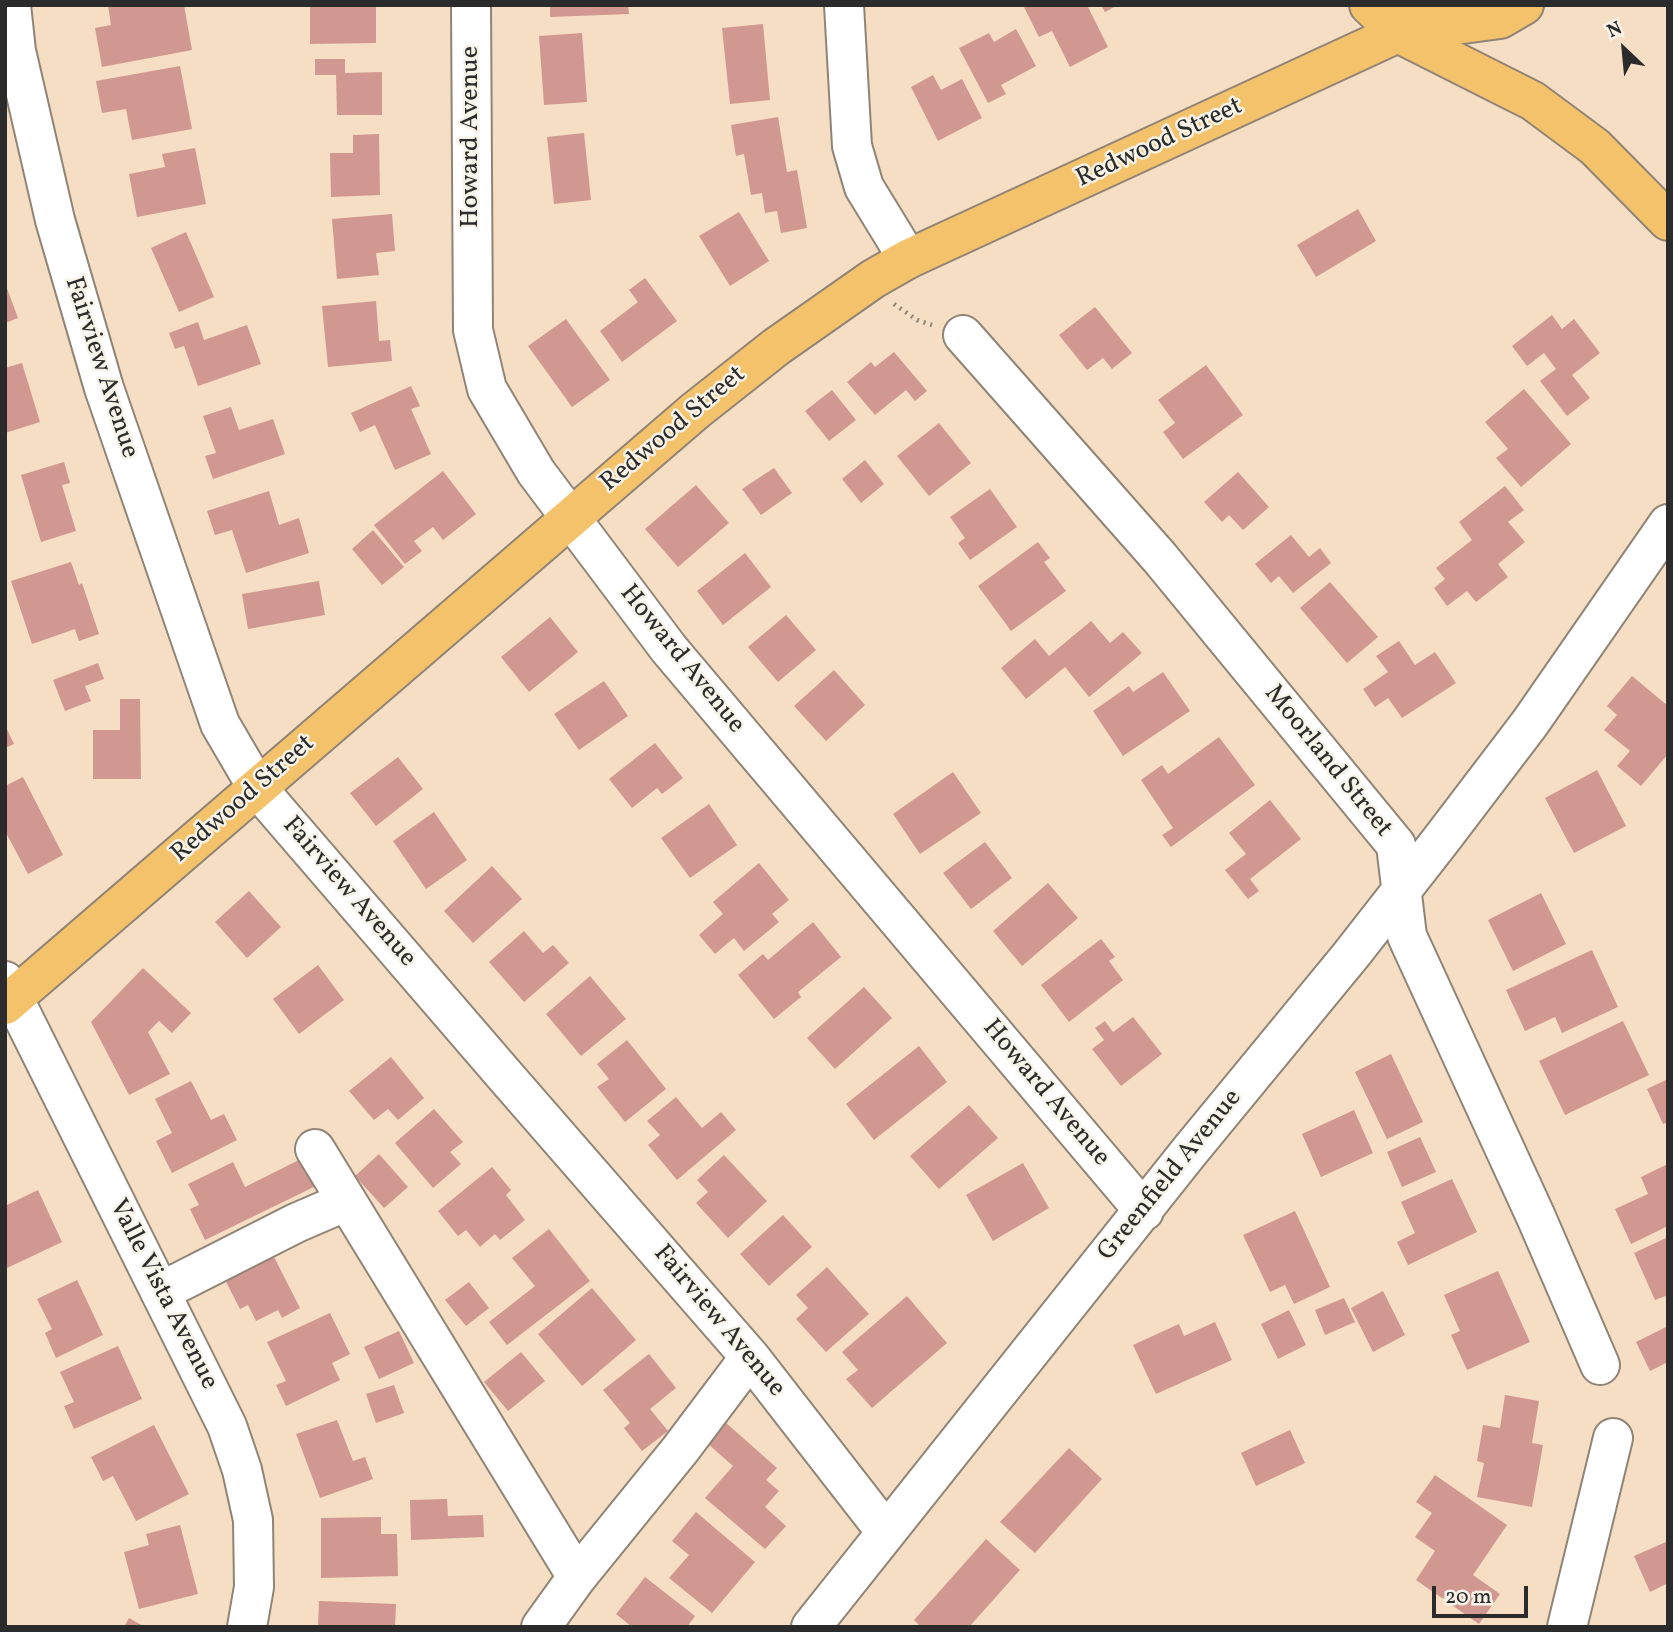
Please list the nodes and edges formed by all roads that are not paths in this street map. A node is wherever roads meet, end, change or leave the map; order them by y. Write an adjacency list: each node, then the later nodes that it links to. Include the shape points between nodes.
1 (11, 5): 13 (street, Fairview Avenue, via 16,51 55,220 104,388 220,724)
2 (471, 5): 11 (street, Howard Avenue, via 473,330 487,389 536,472)
3 (844, 5): 9 (street, via 852,146 864,187)
4 (1369, 5): 7 (main road)
5 (1443, 5): 7 (main road, Redwood Street)
6 (1524, 5): 7 (main road, via 1500,19)
7 (1396, 19): 8 (main road, via 1533,101 1595,147); 9 (main road, Redwood Street)
8 (1668, 221)
9 (908, 258): 11 (main road, Redwood Street, via 776,348)
10 (963, 335): 14 (street, Moorland Street, via 1160,558 1396,845)
11 (570, 518): 13 (main road, Redwood Street); 18 (street, Howard Avenue, via 668,649)
12 (1668, 524): 14 (street, Greenfield Avenue, via 1530,723)
13 (258, 789): 15 (main road, Redwood Street); 20 (street, Fairview Avenue)
14 (1402, 890): 18 (street, Greenfield Avenue); 21 (street, Moorland Street, via 1407,936)
15 (8, 995): 19 (street, Valle Vista Avenue)
16 (315, 1149): 17 (street)
17 (347, 1201): 19 (street); 24 (street)
18 (1144, 1211): 23 (street, Greenfield Avenue)
19 (160, 1292): 25 (street, Valle Vista Avenue, via 227,1426 242,1470 253,1520 254,1587)
20 (750, 1357): 23 (street, Fairview Avenue); 24 (street)
21 (1600, 1364)
22 (1613, 1438): 28 (street)
23 (886, 1532): 27 (street, Greenfield Avenue)
24 (577, 1577): 26 (street)
25 (247, 1627)
26 (541, 1627)
27 (811, 1627)
28 (1567, 1627)

